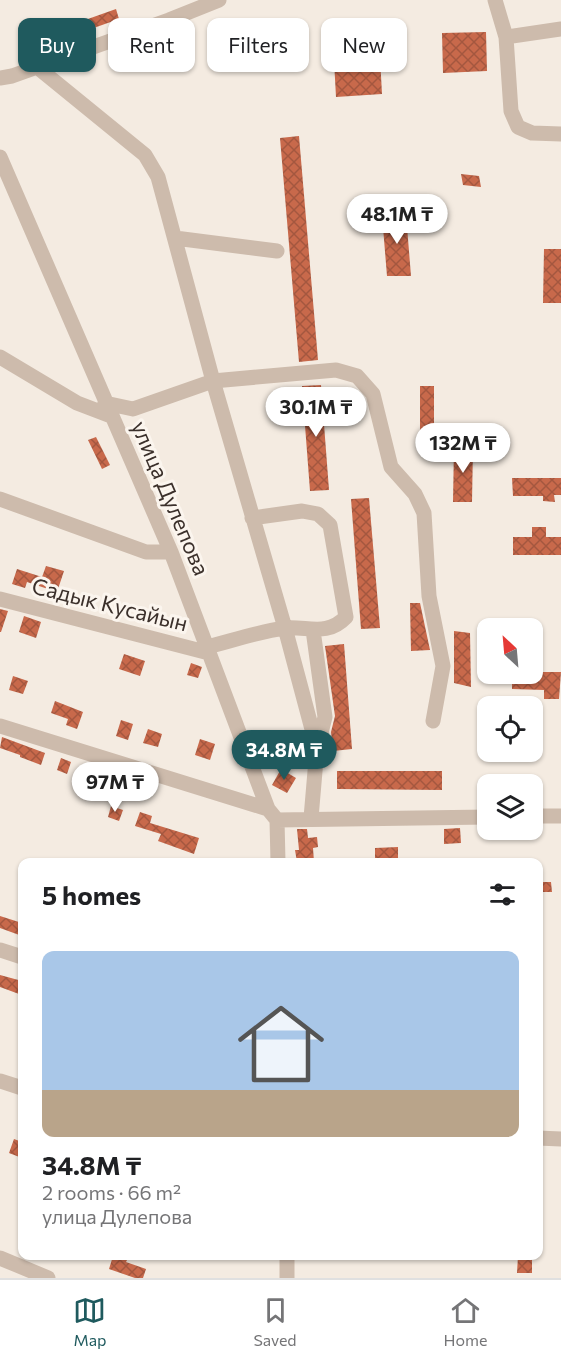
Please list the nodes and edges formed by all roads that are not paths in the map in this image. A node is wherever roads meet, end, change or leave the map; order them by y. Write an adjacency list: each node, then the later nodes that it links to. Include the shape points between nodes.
1 (219, 0): 5 (street)
2 (495, 0): 4 (street)
3 (561, 29): 4 (street)
4 (507, 37): 9 (street, via 511,111 518,127 532,133)
5 (96, 46)
6 (20, 72): 8 (street)
7 (43, 72): 11 (street, via 145,155 158,177)
8 (0, 78)
9 (561, 134)
10 (0, 157): 15 (street, улица Дулепова)
11 (175, 238): 12 (street); 14 (street)
12 (277, 251)
13 (0, 357): 15 (street, via 77,403)
14 (213, 381): 15 (street, via 133,409); 17 (street); 23 (street, via 336,370 357,376 373,394 392,467 415,494 424,513 429,596 443,666)
15 (108, 410): 18 (street, улица Дулепова)
16 (0, 499): 18 (street, via 146,552)
17 (252, 518): 20 (street); 21 (street, via 302,511 318,514 330,525 346,617 338,626)
18 (171, 552): 22 (street, улица Дулепова)
19 (0, 599): 22 (street, Садык Кусайын)
20 (285, 628): 21 (street); 22 (street); 25 (street)
21 (313, 630): 25 (street, via 325,717)
22 (208, 650): 26 (street, улица Дулепова)
23 (433, 720)
24 (0, 726): 26 (street)
25 (317, 748): 30 (street)
26 (273, 815): 30 (street); 31 (street, улица Дулепова)
27 (543, 816): 28 (street)
28 (561, 816)
29 (477, 817): 30 (street)
30 (311, 818)
31 (278, 858)
32 (0, 950): 33 (street)
33 (18, 956)
34 (0, 1081): 35 (street)
35 (18, 1087)
36 (543, 1138): 37 (street)
37 (561, 1139)
38 (0, 1258): 40 (street)
39 (288, 1260): 41 (street)
40 (48, 1278)
41 (287, 1278)

